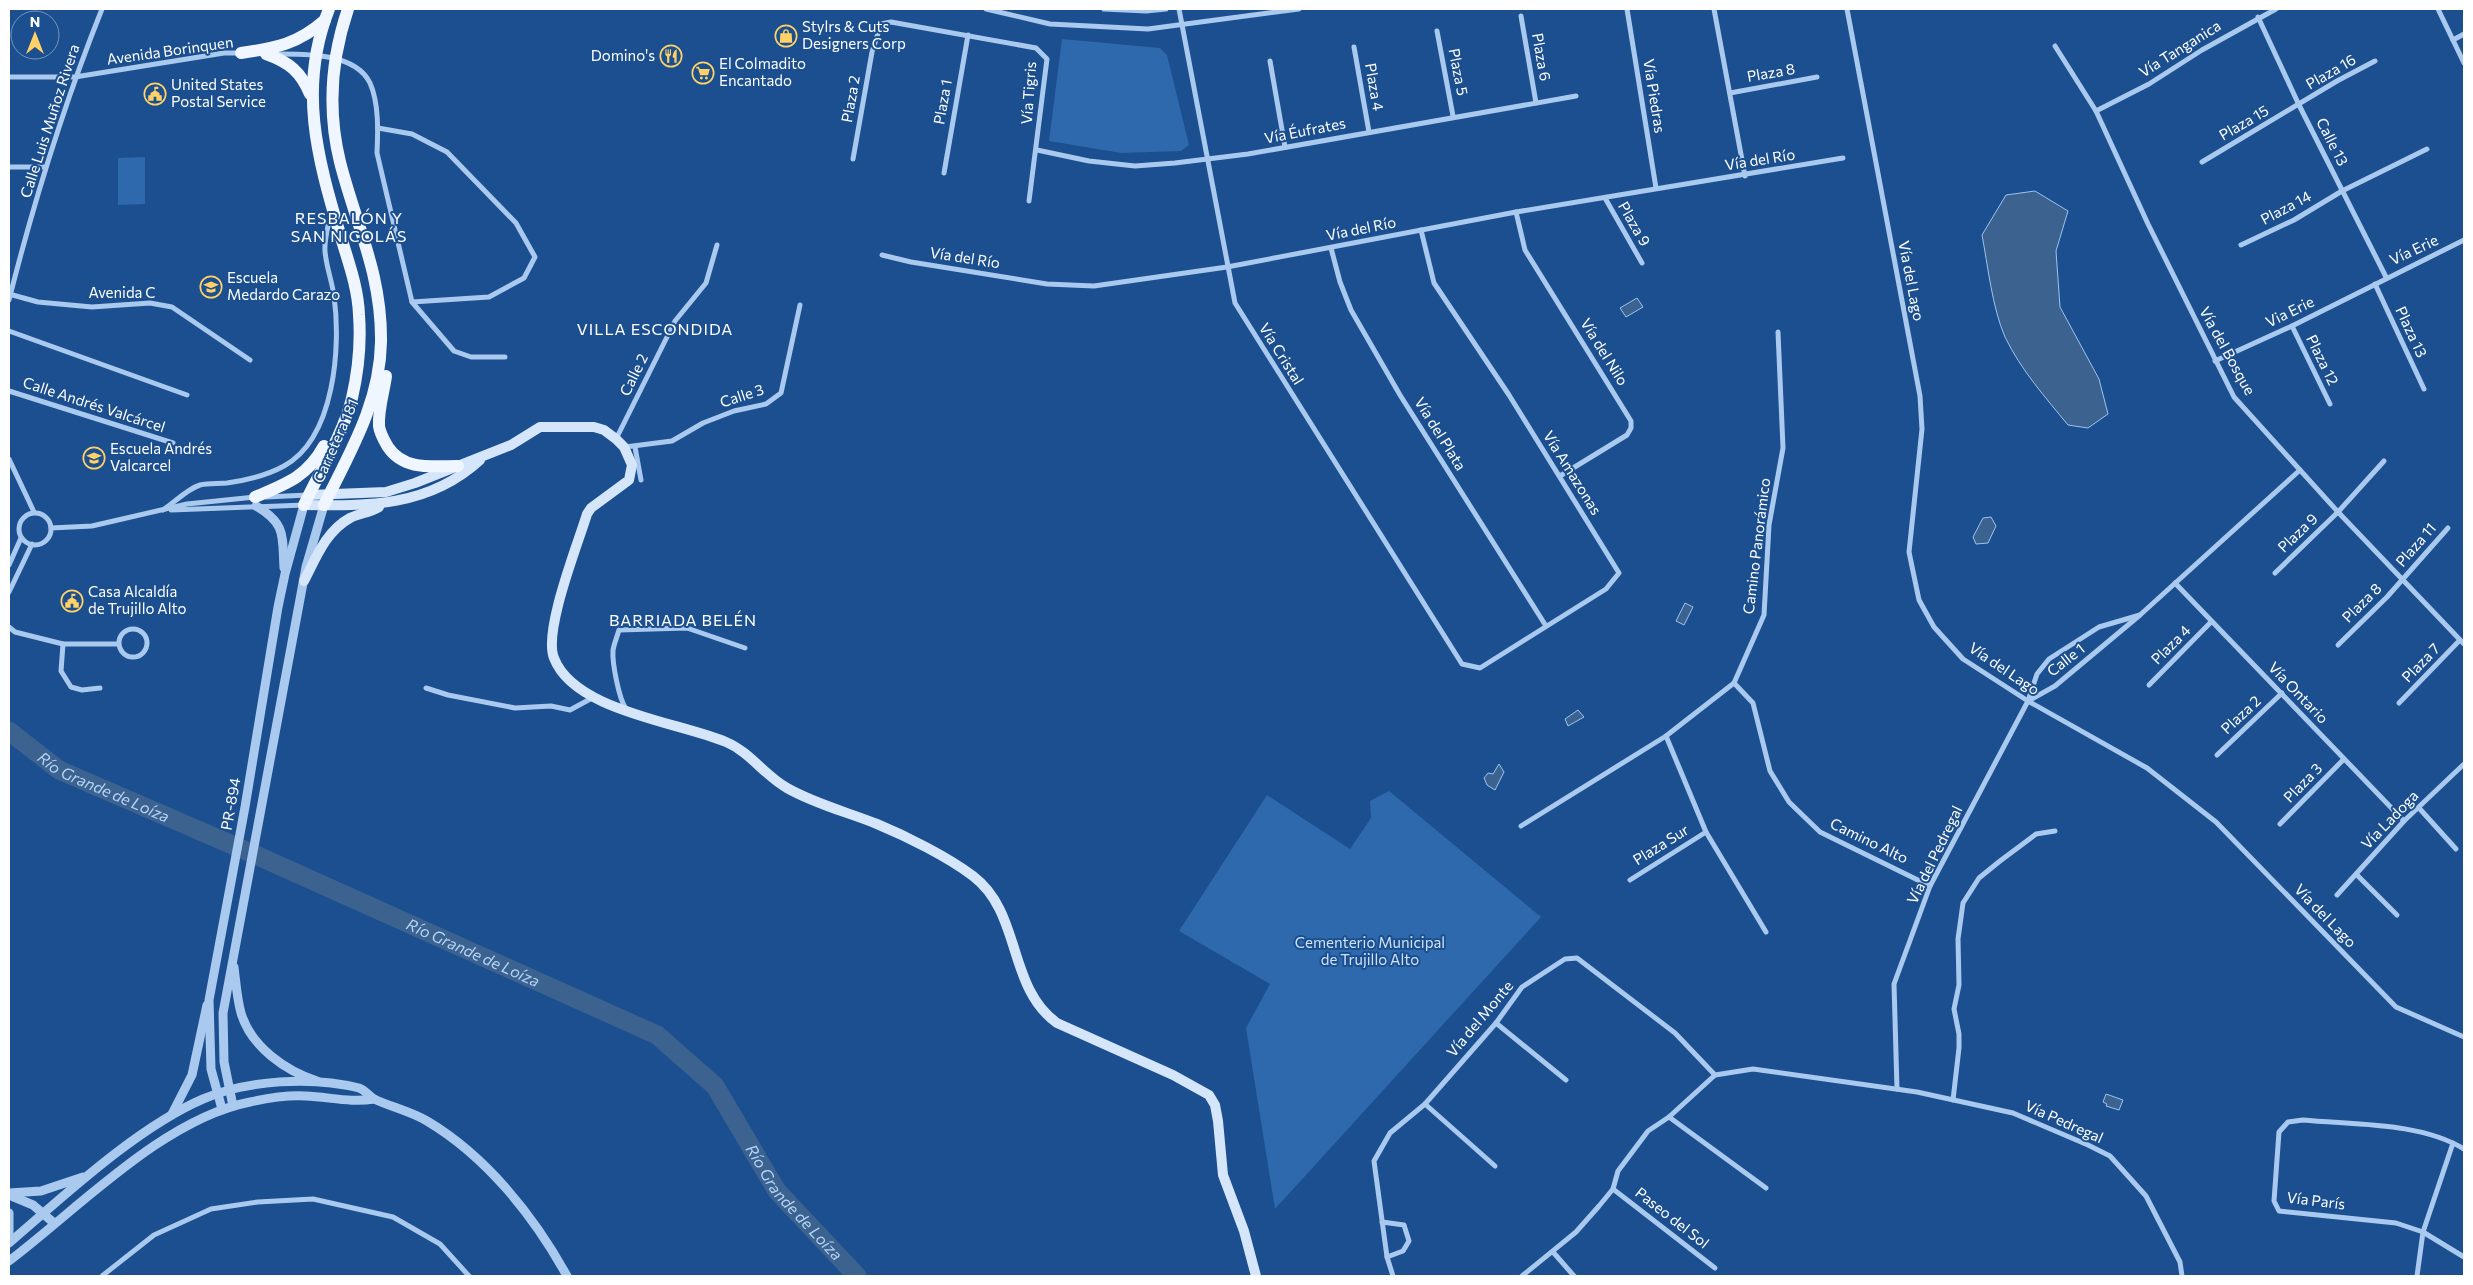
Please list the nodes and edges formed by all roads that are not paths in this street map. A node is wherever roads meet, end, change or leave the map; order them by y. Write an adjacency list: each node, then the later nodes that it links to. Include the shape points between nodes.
1 (102, 9): 32 (street, Calle Luis Muñoz Rivera)
2 (348, 9): 27 (main road, Carretera 181)
3 (986, 9): 17 (street, via 1050,24 1148,29)
4 (1104, 9): 5 (street)
5 (1166, 9)
6 (1180, 9): 17 (street, Vía Cristal)
7 (1299, 9): 17 (street)
8 (1627, 9): 54 (street, Vía Piedras)
9 (1714, 9): 34 (street)
10 (1847, 9): 131 (street, Vía del Lago, via 1920,396 1922,429 1909,552 1919,600 1934,627 1963,659)
11 (2276, 9): 15 (street, Vía Tanganica)
12 (2438, 9): 21 (street)
13 (327, 14): 24 (main road, via 310,34 293,42); 26 (main road, Carretera 181)
14 (1521, 16): 37 (street, Plaza 6)
15 (2258, 17): 38 (street, Calle 13); 39 (street, Vía Tanganica, via 2149,84)
16 (891, 22): 20 (street, Vía Tigris); 47 (street, Plaza 2, via 881,24 876,36)
17 (1183, 25): 48 (street, Vía Cristal)
18 (1437, 31): 40 (street, Plaza 5)
19 (2464, 34): 21 (street)
20 (968, 35): 44 (street, Vía Tigris, via 1036,48 1047,59); 52 (street, Plaza 1)
21 (2453, 40): 30 (street)
22 (2054, 46): 39 (street, Vía del Bosque)
23 (1354, 47): 42 (street, Plaza 4)
24 (241, 53): 25 (street, Avenida Borinquen); 32 (street, Avenida Borinquen)
25 (266, 54): 26 (street, Avenida Borinquen); 36 (main road, via 285,60 298,72)
26 (315, 54): 27 (street, Avenida Borinquen); 36 (main road, Carretera 181)
27 (334, 58): 41 (street, Avenida Borinquen, via 362,72 370,82); 77 (main road, Carretera 181, via 332,108 336,142 374,269)
28 (1270, 61): 43 (street)
29 (2375, 61): 38 (street, Plaza 16)
30 (2464, 63)
31 (9, 77): 32 (street, Avenida Borinquen)
32 (75, 77): 51 (street, Calle Luis Muñoz Rivera)
33 (1817, 77): 34 (street, Plaza 8)
34 (1730, 93): 53 (street)
35 (1576, 96): 37 (street, Vía Éufrates)
36 (312, 100): 58 (main road, Carretera 181, via 316,139)
37 (1536, 102): 40 (street, Vía Éufrates)
38 (2299, 105): 49 (street, Plaza 15); 55 (street, Calle 13)
39 (2096, 110): 80 (street, Vía del Bosque)
40 (1453, 116): 42 (street, Vía Éufrates)
41 (378, 128): 72 (street, Avenida Borinquen, via 378,153); 72 (street, via 412,134 447,152 516,223 535,257 524,278 489,297)
42 (1368, 132): 43 (street, Vía Éufrates)
43 (1285, 147): 48 (street, Vía Éufrates)
44 (1037, 150): 48 (street, Vía Éufrates, via 1135,166); 57 (street, Vía Tigris)
45 (2427, 150): 55 (street, Plaza 14)
46 (1843, 158): 53 (street, Vía del Río)
47 (853, 159)
48 (1209, 159): 67 (street, Vía Cristal)
49 (2202, 162)
50 (9, 167): 51 (street)
51 (45, 168): 70 (street, Calle Luis Muñoz Rivera)
52 (944, 173)
53 (1744, 176): 54 (street, Vía del Río)
54 (1656, 188): 56 (street, Vía del Río)
55 (2342, 191): 62 (street, Plaza 14, via 2294,220); 68 (street, Calle 13)
56 (1605, 198): 59 (street, Vía del Río); 66 (street, Plaza 9)
57 (1029, 201)
58 (332, 204): 85 (main road, Carretera 181, via 351,267 359,316 354,386); 101 (street, via 325,251 334,294 337,352 328,398 310,439 294,458 270,473 257,478 200,485)
59 (1516, 212): 60 (street, Vía del Río); 95 (street, Vía del Nilo, via 1525,250 1631,421 1632,428 1627,435)
60 (1421, 230): 64 (street, Vía del Río); 95 (street, Vía Amazonas, via 1434,283)
61 (2464, 240): 68 (street, Vía Erie)
62 (2241, 244)
63 (717, 245): 86 (street, Calle 2, via 706,283 675,321)
64 (1331, 248): 67 (street, Vía del Río); 117 (street, Vía del Plata, via 1350,310)
65 (882, 254): 67 (street, Vía del Río, via 911,262 1047,284 1094,286)
66 (1642, 263)
67 (1227, 267): 124 (street, Vía Cristal, via 1235,303 1248,325 1462,664)
68 (2386, 278): 69 (street, Vía Erie)
69 (2375, 284): 74 (street, Via Erie); 81 (street, Plaza 13)
70 (10, 294): 71 (street, Calle Luis Muñoz Rivera); 79 (street, Avenida C, via 38,302 92,307 150,303 172,307)
71 (9, 300)
72 (412, 302): 78 (street, via 454,351 471,357)
73 (800, 305): 88 (street, Calle 3, via 781,393 766,404 704,422 672,441)
74 (2292, 326): 80 (street, Via Erie); 84 (street, Plaza 12)
75 (9, 332): 83 (street)
76 (1778, 332): 125 (street, Camino Panorámico, via 1783,448 1769,524 1764,615)
77 (381, 343): 93 (main road, via 387,356 379,425 385,441 400,460 421,466); 98 (main road, Carretera 181, via 377,383 366,420)
78 (505, 356)
79 (250, 360)
80 (2215, 361): 94 (street, Vía del Bosque, via 2234,397)
81 (2424, 389)
82 (9, 390): 87 (street, Calle Andrés Valcárcel)
83 (187, 395)
84 (2330, 404)
85 (341, 426): 97 (main road, Carretera 181); 99 (main road, via 331,432 308,470)
86 (616, 439): 89 (main road); 90 (main road, via 594,427 540,427 511,445)
87 (173, 443)
88 (635, 447): 89 (street, Calle 3); 96 (street)
89 (624, 448): 130 (main road, via 632,465 629,480 587,514 557,610 552,638 554,660 565,677)
90 (486, 455): 93 (main road); 100 (main road, via 464,475 424,494)
91 (9, 459): 102 (street)
92 (2384, 461): 103 (street, Plaza 9)
93 (458, 466): 98 (main road, via 386,492)
94 (2300, 470): 103 (street, Vía del Bosque); 113 (street, Calle 1)
95 (1560, 476): 117 (street, Vía Amazonas, via 1619,573 1606,589)
96 (641, 480)
97 (306, 500): 98 (main road); 99 (street); 99 (street); 110 (street, PR-894 / PR-894)
98 (327, 500): 100 (main road); 112 (street, PR-894 / PR-894, via 309,550)
99 (255, 502): 101 (street); 101 (street, via 187,504); 110 (street, via 281,529)
100 (385, 504): 112 (main road, via 338,526 327,539)
101 (163, 510): 104 (street, via 92,526)
102 (34, 512): 104 (street, via 44,515); 106 (street, via 20,521)
103 (2338, 512): 109 (street, Plaza 9); 111 (street, Vía del Bosque)
104 (51, 528): 107 (street, via 48,539)
105 (2448, 528): 111 (street, Plaza 11)
106 (21, 538): 107 (street); 108 (street)
107 (32, 544): 114 (street)
108 (9, 565)
109 (2275, 573)
110 (285, 574): 152 (street, PR-894 / PR-894)
111 (2403, 579): 119 (street, Vía del Bosque); 122 (street, Plaza 8)
112 (304, 581): 151 (street, PR-894 / PR-894)
113 (2175, 583): 115 (street, Calle 1); 116 (street, Vía Ontario)
114 (9, 592)
115 (2140, 616): 131 (street, Calle 1, via 2054,686); 131 (street, Calle 1, via 2099,626 2049,660 2036,674)
116 (2211, 622): 126 (street, Plaza 4); 129 (street, Vía Ontario)
117 (1546, 626): 124 (street, Vía Amazonas, via 1480,668)
118 (9, 627): 120 (street, via 14,632)
119 (2462, 642): 132 (street, Plaza 7)
120 (63, 644): 121 (street); 127 (street, via 62,671 71,687 82,690)
121 (118, 644): 121 (street, via 123,632 132,629 140,631 147,642 141,655 131,657 122,653)
122 (2338, 645)
123 (745, 648): 133 (street, via 688,628 619,630 613,651 620,701)
124 (1470, 666)
125 (1734, 683): 134 (street, Camino Panorámico); 147 (street, Camino Alto, via 1753,703 1770,771 1788,802 1820,832)
126 (2149, 685)
127 (100, 688)
128 (426, 688): 130 (street, via 515,708 551,706 570,710)
129 (2282, 694): 135 (street, Plaza 2); 136 (street, Vía Ontario)
130 (594, 697): 133 (main road)
131 (2028, 701): 147 (street, Vía del Pedregal); 154 (street, Vía del Lago, via 2147,768 2216,822 2396,1007)
132 (2399, 703)
133 (627, 709): 190 (main road, via 726,742 786,788 878,825 974,876 1000,908 1012,935 1018,966 1047,1016 1057,1024 1173,1075 1209,1095 1218,1121 1222,1175 1244,1231)
134 (1666, 736): 141 (street, Camino Panorámico); 143 (street)
135 (2217, 755)
136 (2344, 759): 139 (street, Vía Ontario); 140 (street, Plaza 3)
137 (2464, 764): 138 (street, Vía Ladoga)
138 (2419, 808): 139 (street, Vía Ladoga); 144 (street)
139 (2404, 821): 145 (street, Vía Ladoga)
140 (2280, 824)
141 (1521, 826)
142 (2055, 830): 162 (street, via 2036,834 1979,878 1963,904 1958,939 1959,985 1954,1009 1959,1048)
143 (1706, 832): 146 (street, Plaza Sur); 150 (street)
144 (2456, 849)
145 (2356, 874): 148 (street, Vía Ladoga); 149 (street)
146 (1630, 880)
147 (1930, 886): 158 (street, Vía del Pedregal, via 1894,984)
148 (2337, 895)
149 (2397, 915)
150 (1766, 932)
151 (234, 964): 157 (street, via 241,1014 256,1040 291,1070); 159 (street, PR-894 / PR-894, via 228,980 223,1028)
152 (209, 1000): 160 (street, PR-894 / PR-894, via 210,1055); 166 (street, via 192,1075)
153 (1496, 1023): 155 (street, Vía del Monte, via 1522,987 1565,959 1577,958 1675,1032); 156 (street); 163 (street, Vía del Monte)
154 (2464, 1038)
155 (1715, 1075): 158 (street, via 1753,1069); 167 (street)
156 (1566, 1080)
157 (328, 1084): 159 (street, via 267,1083); 161 (street, via 361,1089)
158 (1897, 1089): 162 (street, Vía Pedregal)
159 (228, 1090): 160 (street); 164 (street, PR-894 / PR-894)
160 (217, 1094): 165 (street, PR-894 / PR-894); 166 (street)
161 (374, 1099): 164 (street, via 359,1101 303,1096 270,1098); 189 (street, via 396,1105 427,1121 476,1157 508,1190 556,1255)
162 (1953, 1100): 194 (street, Vía Pedregal, via 2030,1118 2110,1156 2146,1196 2180,1262)
163 (1425, 1104): 170 (street); 177 (street, Vía del Monte, via 1390,1133 1374,1161)
164 (233, 1106): 165 (street)
165 (222, 1109): 178 (street, via 152,1148)
166 (172, 1114): 171 (street)
167 (1668, 1117): 172 (street); 173 (street, via 1648,1131 1618,1171)
168 (2454, 1143): 169 (street, Vía París); 179 (street); 179 (street, Vía París, via 2413,1130 2302,1120 2288,1122 2279,1132 2274,1201 2279,1210 2396,1223)
169 (2464, 1149)
170 (1495, 1166)
171 (90, 1175): 174 (street, via 41,1191); 176 (street)
172 (1766, 1188)
173 (1613, 1189): 182 (street, via 1576,1232); 186 (street, Paseo del Sol)
174 (9, 1194): 176 (street)
175 (9, 1213): 180 (street)
176 (44, 1213): 178 (street); 181 (street)
177 (1382, 1222): 183 (street, Vía del Monte); 183 (street, via 1404,1225 1409,1241 1403,1251)
178 (54, 1223): 185 (street)
179 (2423, 1232): 184 (street, Vía París); 195 (street)
180 (9, 1234)
181 (9, 1243)
182 (1553, 1252): 192 (street); 193 (street)
183 (1387, 1257): 191 (street, Vía del Monte)
184 (2464, 1257)
185 (9, 1261)
186 (1715, 1268)
187 (102, 1276): 188 (street, via 154,1235 211,1209 313,1199 393,1217 440,1244)
188 (469, 1276)
189 (567, 1276)
190 (1256, 1276)
191 (1393, 1276)
192 (1522, 1276)
193 (1574, 1276)
194 (2182, 1276)
195 (2417, 1276)

